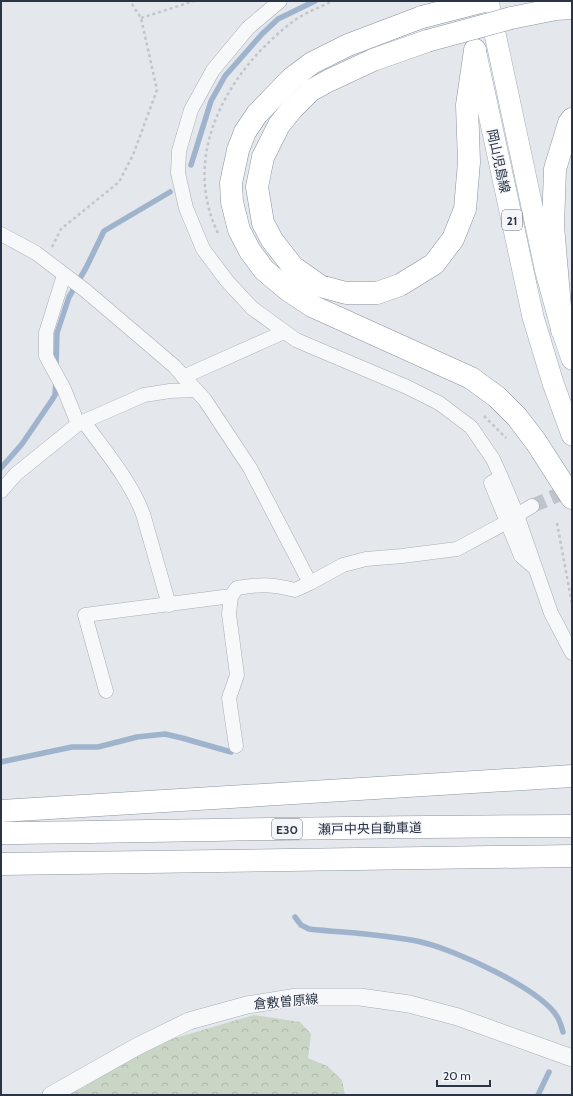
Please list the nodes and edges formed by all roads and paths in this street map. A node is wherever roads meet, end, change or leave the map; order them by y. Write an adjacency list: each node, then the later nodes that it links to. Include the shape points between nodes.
1 (130, 1): 9 (path)
2 (194, 1): 9 (path)
3 (280, 1): 17 (street, via 248,28 213,70 191,110 179,151 178,173 186,208 203,249 227,282 252,308)
4 (333, 1): 13 (path, via 295,20 278,34 249,63 218,112 208,143 204,172 207,199)
5 (464, 1): 10 (main road, 岡山児島線 / 21)
6 (484, 1): 26 (highway, bridge, via 422,17 348,45 312,63 292,78 257,114 245,132 231,183 232,202 240,230 250,251 264,270 312,306 471,378 497,397 517,417 536,442)
7 (488, 1): 16 (main road, 岡山児島線 / 21, via 546,272)
8 (572, 8): 10 (highway, bridge, via 510,18 427,40 374,60 310,91 279,125 263,158 257,187 263,223 292,267 320,286 346,292 377,292 400,285 434,264 453,239 465,209 469,162 467,105)
9 (141, 18): 14 (path, via 157,90 133,155 120,182 61,229)
10 (475, 50): 23 (main road, 岡山児島線 / 21, via 533,317)
11 (572, 119): 16 (highway, via 555,169 553,226)
12 (1, 234): 14 (street)
13 (220, 238)
14 (46, 260): 15 (street)
15 (66, 276): 19 (street); 22 (street, via 46,334 46,356)
16 (562, 330): 18 (main road, 岡山児島線 / 21)
17 (284, 332): 19 (street); 28 (street, via 296,340 408,387 439,403 471,427 493,459 501,477)
18 (572, 359)
19 (183, 376): 20 (street)
20 (196, 390): 22 (street, via 144,395); 30 (street, via 250,468)
21 (482, 414): 24 (path)
22 (81, 423): 25 (street, via 16,474); 33 (street, via 138,500)
23 (572, 435)
24 (507, 439)
25 (1, 491)
26 (572, 498)
27 (532, 506): 28 (street)
28 (512, 518): 30 (street, via 457,549 366,559 344,565); 34 (street, via 536,568 551,613)
29 (557, 522): 32 (path)
30 (310, 583): 31 (street, via 295,590 279,585 260,584 237,588)
31 (231, 596): 33 (street); 36 (street, via 229,614 237,675 229,698)
32 (572, 604)
33 (169, 605): 35 (street, via 84,615)
34 (572, 653)
35 (106, 691)
36 (236, 746)
37 (572, 776): 38 (highway)
38 (1, 811)
39 (572, 826): 40 (highway, 瀬戸中央自動車道 / E30, via 406,826)
40 (1, 833)
41 (572, 856): 42 (highway)
42 (1, 864)
43 (536, 1044): 44 (street, 倉敷曽原線); 45 (street, 倉敷曽原線); 46 (street, 倉敷曽原線, via 458,1017 409,1004 360,997 297,997 247,1005 189,1021 138,1046)
44 (572, 1058)
45 (572, 1068)
46 (51, 1095)

